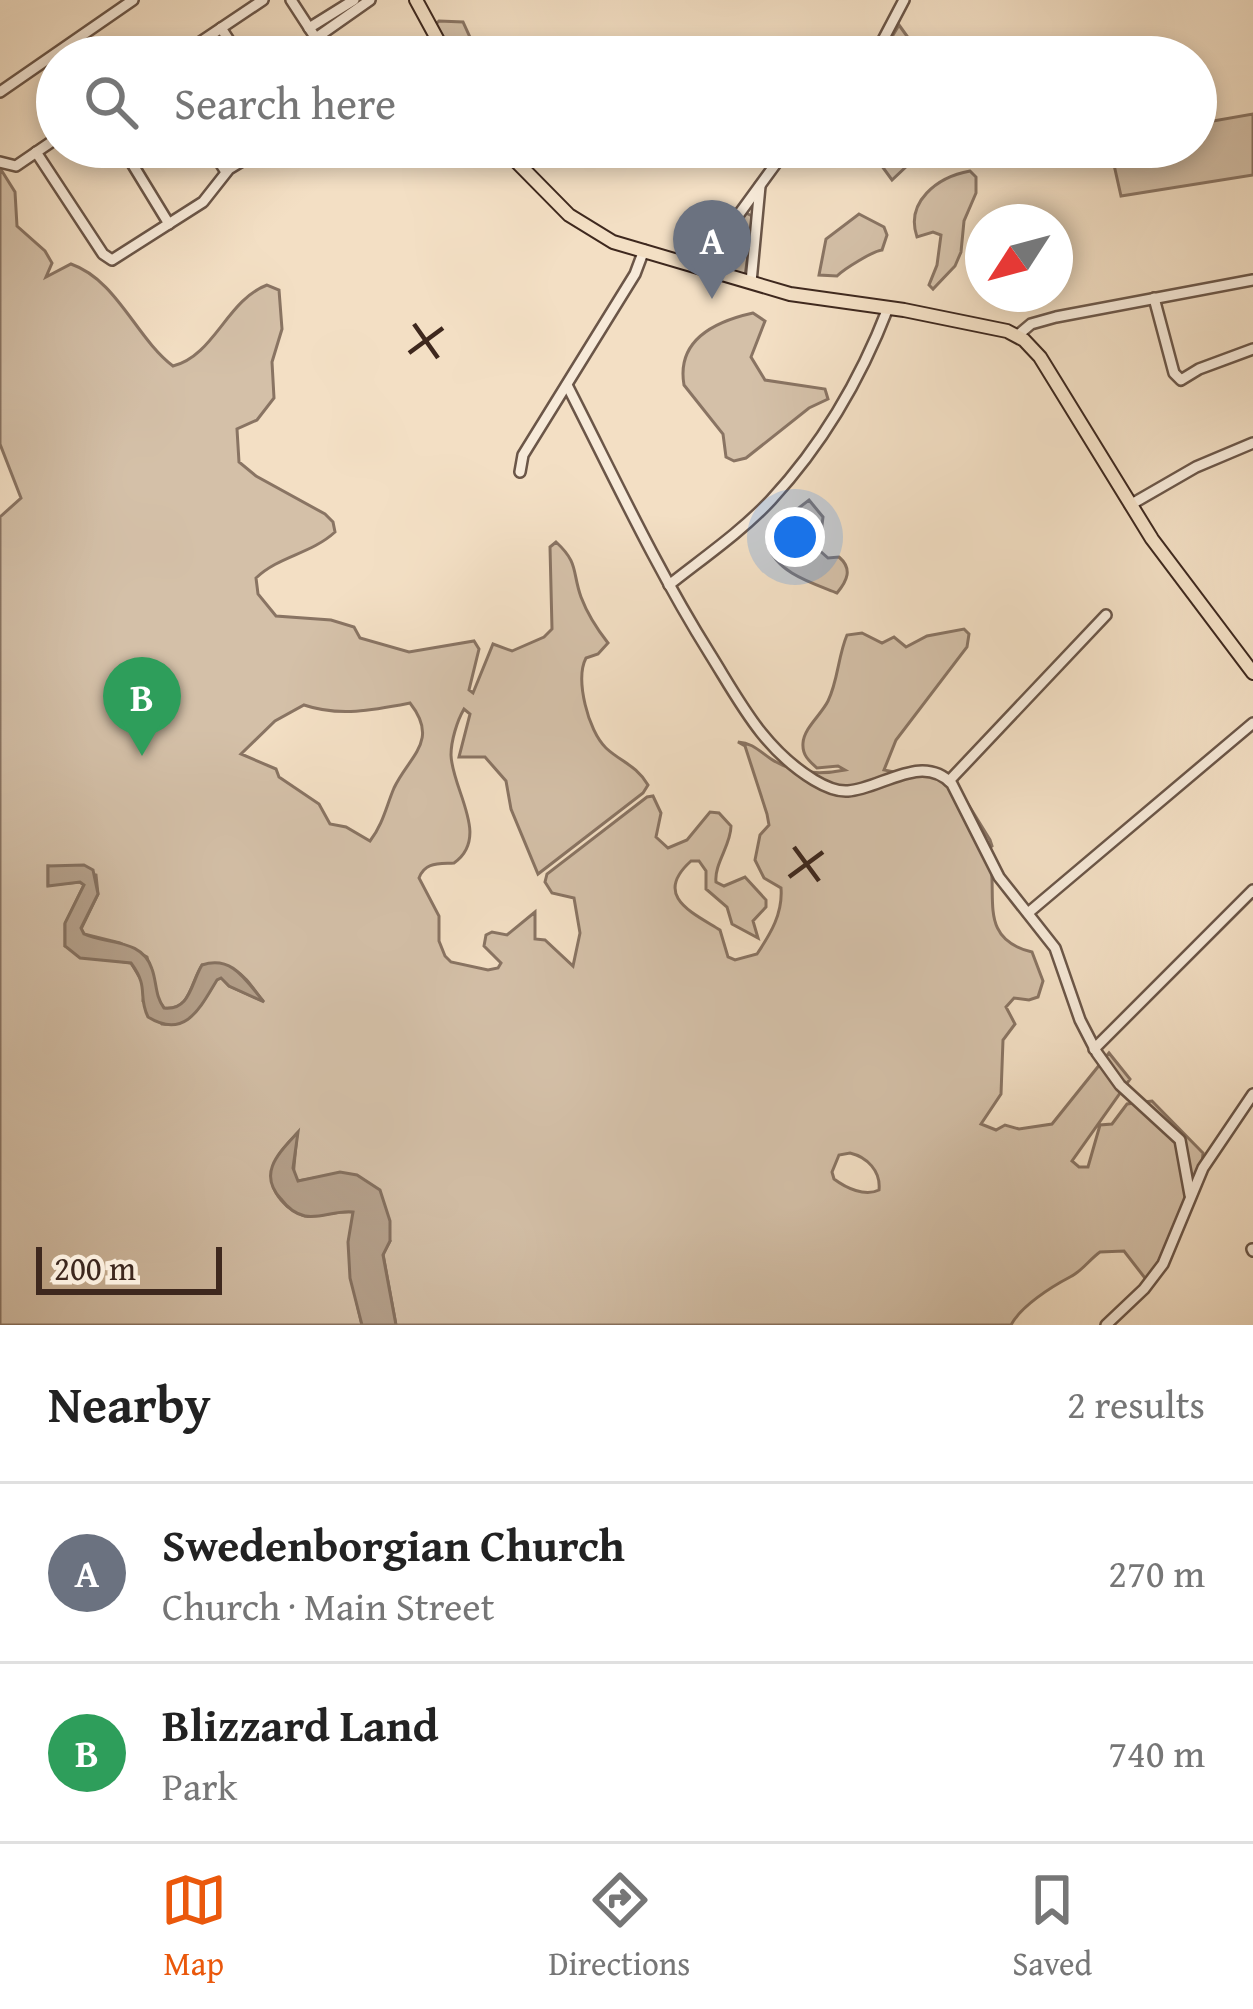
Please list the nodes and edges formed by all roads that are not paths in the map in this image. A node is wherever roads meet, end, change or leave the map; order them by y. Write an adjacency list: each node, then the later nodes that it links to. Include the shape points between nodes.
1 (133, 0): 10 (street)
2 (263, 0): 8 (street)
3 (291, 0): 9 (street)
4 (354, 0): 9 (street)
5 (370, 0): 14 (street)
6 (416, 0): 15 (main road)
7 (904, 0): 16 (street)
8 (221, 28): 11 (street); 12 (street)
9 (309, 28): 13 (street)
10 (81, 36)
11 (209, 36)
12 (226, 36)
13 (315, 36)
14 (319, 36)
15 (436, 36)
16 (885, 36)
17 (36, 67): 18 (street)
18 (0, 92)
19 (36, 152): 20 (street)
20 (3, 165)
21 (47, 168): 31 (street, via 110,260)
22 (135, 168): 31 (street)
23 (223, 168): 27 (street)
24 (232, 168): 27 (street)
25 (520, 168): 32 (main road, via 586,228)
26 (771, 168): 28 (street)
27 (226, 172): 31 (street, via 207,198)
28 (763, 178): 29 (street); 30 (street)
29 (742, 206): 30 (street); 33 (street)
30 (759, 215): 35 (street)
31 (170, 224)
32 (644, 250): 33 (main road); 40 (street)
33 (702, 265): 35 (main road)
34 (1253, 280): 36 (street)
35 (751, 282): 37 (main road)
36 (1154, 298): 38 (street, via 1036,322); 39 (street, via 1181,380)
37 (888, 308): 38 (main road); 44 (street, via 818,443 770,501)
38 (1018, 335): 43 (main road, via 1040,357)
39 (1253, 349)
40 (567, 386): 42 (street); 44 (street)
41 (1253, 443): 43 (street)
42 (520, 472)
43 (1130, 505): 46 (main road)
44 (669, 585): 48 (street, via 755,729 808,776 844,791 904,773)
45 (1106, 615): 48 (street)
46 (1253, 673)
47 (1253, 722): 50 (street)
48 (949, 781): 50 (street, via 999,877)
49 (1253, 890): 51 (street)
50 (1028, 913): 51 (street, via 1057,952)
51 (1094, 1049): 53 (street, via 1120,1085 1177,1136)
52 (1253, 1094): 54 (street)
53 (1186, 1161): 54 (street); 55 (street)
54 (1203, 1168): 55 (street)
55 (1190, 1196): 56 (street, via 1163,1264)
56 (1106, 1325)

